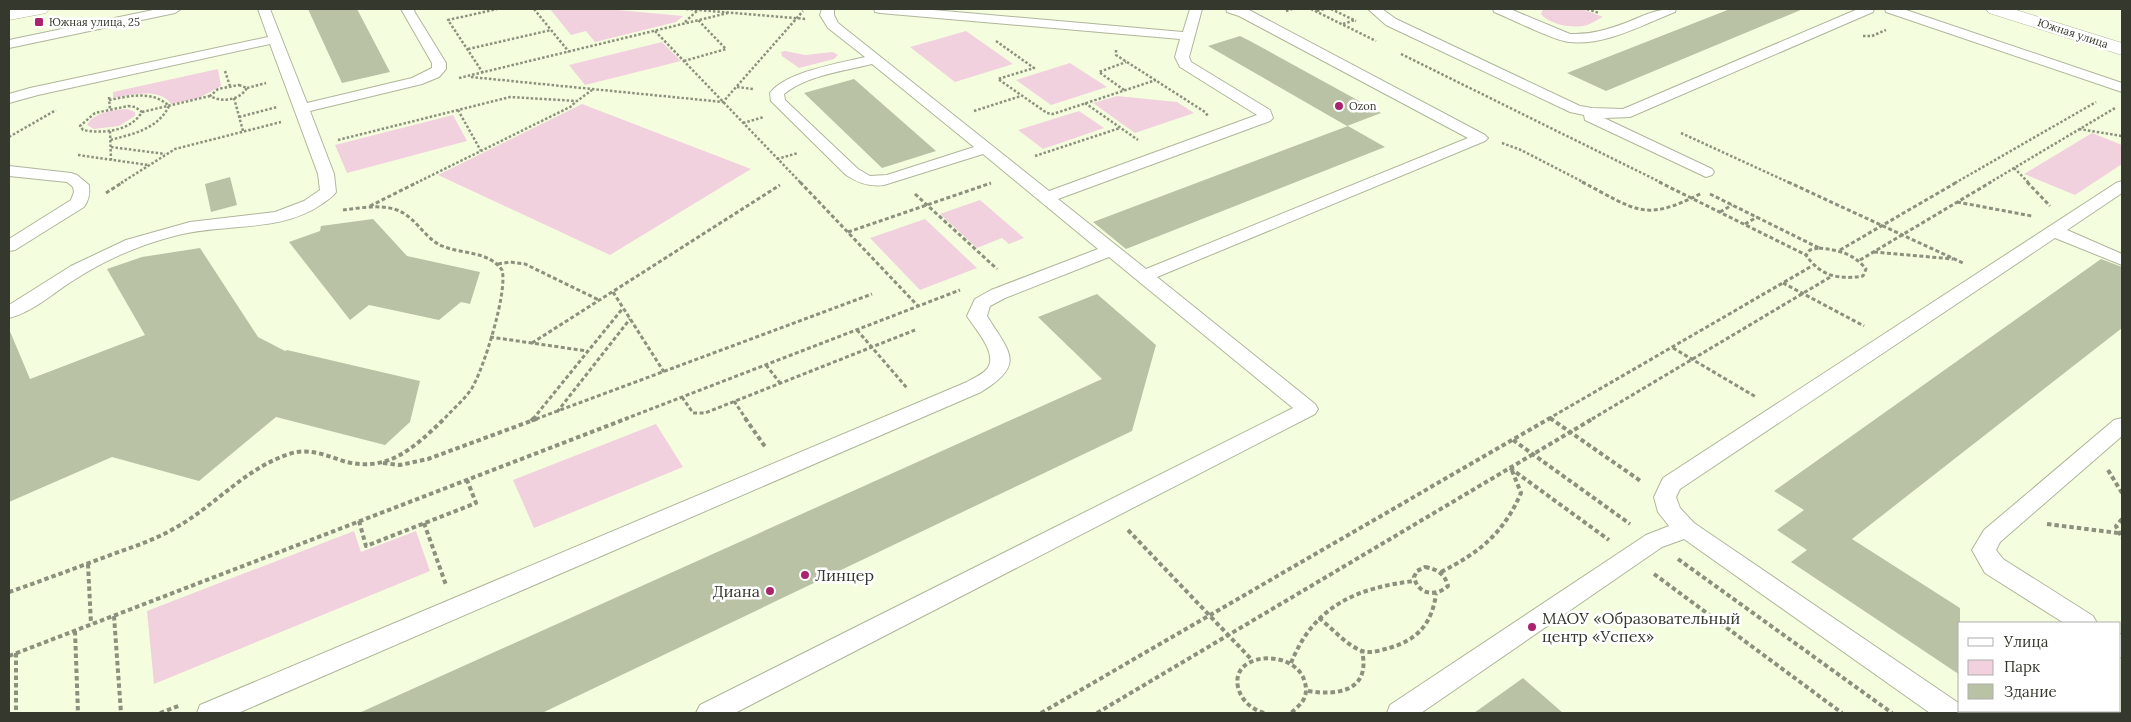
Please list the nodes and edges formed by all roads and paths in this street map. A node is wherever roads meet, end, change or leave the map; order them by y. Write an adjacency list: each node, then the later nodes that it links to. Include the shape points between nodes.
1 (40, 9): 23 (street)
2 (175, 9): 35 (lane)
3 (264, 9): 33 (lane)
4 (409, 9): 63 (lane, via 438,64 439,69 434,74 417,81)
5 (497, 9): 37 (path, via 448,20)
6 (534, 9): 29 (path)
7 (686, 9): 8 (path)
8 (699, 9): 24 (path); 27 (path)
9 (806, 9): 24 (path)
10 (828, 9): 41 (lane, via 827,14 833,24)
11 (880, 9): 32 (lane)
12 (1196, 9): 32 (lane)
13 (1232, 9): 77 (lane)
14 (1310, 9): 22 (path)
15 (1324, 9): 22 (path)
16 (1374, 9): 60 (lane, via 1391,22)
17 (1499, 9): 18 (lane, via 1568,38 1582,39 1594,38)
18 (1670, 9)
19 (1868, 9): 60 (lane, via 1625,114 1592,113)
20 (1891, 9): 49 (lane)
21 (1995, 9): 36 (street, Южная улица)
22 (1316, 12): 28 (path)
23 (9, 15)
24 (796, 19): 47 (path)
25 (698, 20): 42 (path, via 726,49)
26 (1355, 20): 28 (path)
27 (684, 24)
28 (1342, 25): 34 (path)
29 (552, 30): 37 (path); 39 (path)
30 (654, 31): 42 (path)
31 (989, 36): 53 (path, via 1034,68 998,79)
32 (1188, 36): 95 (lane, via 1182,57 1185,64 1265,112 1265,118)
33 (275, 39): 55 (lane); 63 (lane)
34 (1376, 41)
35 (9, 44)
36 (2122, 49)
37 (468, 50): 44 (path)
38 (1394, 50): 96 (path)
39 (569, 52)
40 (1116, 55): 43 (path)
41 (875, 59): 68 (lane); 91 (lane, via 782,87 777,93 778,101 862,179 875,181)
42 (684, 61): 58 (path)
43 (1126, 62): 46 (path); 51 (path, via 1099,72)
44 (483, 73)
45 (468, 76): 50 (path)
46 (1156, 80): 51 (path); 69 (path, via 1205,112)
47 (736, 87): 48 (path); 58 (path)
48 (753, 88)
49 (2121, 88): 105 (path)
50 (593, 89): 57 (path); 58 (path)
51 (1125, 90): 59 (path)
52 (210, 96): 54 (path, via 218,100); 54 (path, via 224,87 239,85 247,88); 62 (path)
53 (1022, 96): 59 (path, via 1050,114); 68 (path)
54 (234, 98): 67 (path)
55 (9, 99)
56 (109, 100): 62 (path, via 150,96 165,100)
57 (575, 102): 65 (path, via 510,97); 83 (path)
58 (722, 102): 107 (path)
59 (1085, 103): 70 (path)
60 (1561, 103): 89 (lane)
61 (2122, 104): 71 (path)
62 (169, 106): 66 (path); 78 (path, via 168,113 147,128)
63 (301, 106): 67 (path); 79 (lane)
64 (59, 109): 76 (path)
65 (458, 110): 79 (path); 83 (path)
66 (142, 112): 72 (path, via 137,120); 72 (path, via 128,106 110,109 89,117 80,126 89,132)
67 (239, 117): 73 (path)
68 (949, 119): 82 (lane)
69 (1206, 120)
70 (1120, 128): 80 (path, via 1142,142); 85 (path)
71 (2079, 129): 75 (path); 87 (path)
72 (110, 130): 78 (path)
73 (243, 131)
74 (1677, 131): 105 (path)
75 (2122, 136)
76 (9, 137)
77 (1480, 138): 96 (path, via 1513,147 1634,209 1668,211); 120 (lane)
78 (110, 140): 81 (path)
79 (316, 146): 131 (lane, via 326,174 328,192 311,205 271,219 193,226 127,246 76,271)
80 (1133, 146)
81 (110, 147): 84 (path); 86 (path)
82 (985, 148): 90 (lane); 91 (lane)
83 (481, 151): 100 (path)
84 (166, 154)
85 (1036, 156)
86 (111, 160)
87 (2014, 168): 97 (path); 106 (path)
88 (9, 171): 109 (lane, via 71,178 81,185 82,192 78,203)
89 (1706, 172)
90 (1017, 174): 95 (lane); 98 (path)
91 (896, 177): 98 (path)
92 (780, 186): 125 (path)
93 (2122, 186): 106 (lane)
94 (1705, 192): 96 (path)
95 (1047, 197): 110 (lane)
96 (1692, 198): 102 (path)
97 (1957, 202): 106 (path); 108 (path)
98 (927, 205): 107 (path); 123 (path)
99 (1733, 205): 102 (path)
100 (367, 207): 101 (path); 117 (path, via 399,211 436,243 484,256)
101 (338, 211)
102 (1720, 212): 104 (path)
103 (1757, 217): 104 (path)
104 (1744, 224): 113 (path)
105 (1882, 226): 108 (path); 111 (path)
106 (2060, 227): 116 (lane); 119 (lane)
107 (847, 232): 129 (path)
108 (1902, 235): 112 (path); 115 (path)
109 (9, 246)
110 (1111, 250): 120 (lane); 123 (lane)
111 (1840, 250): 113 (path, via 1819,248 1810,250); 114 (path)
112 (1874, 252): 114 (path); 115 (path)
113 (1806, 255): 118 (path)
114 (1860, 260): 121 (path, via 1866,269 1863,276 1850,279)
115 (1956, 260): 119 (path)
116 (2122, 260)
117 (498, 264): 128 (path, via 525,264); 135 (path, via 504,272 503,284)
118 (1812, 266): 121 (path); 122 (path)
119 (1988, 274): 136 (lane)
120 (1144, 276): 161 (lane, via 1308,409)
121 (1832, 276): 127 (path)
122 (1783, 283): 127 (path); 139 (path)
123 (1016, 287): 158 (lane, via 982,304 977,316 998,348 1001,362 994,375)
124 (964, 288): 129 (path)
125 (612, 292): 128 (path); 130 (path)
126 (872, 294): 143 (path)
127 (1803, 294): 136 (path); 141 (path)
128 (600, 300): 137 (path)
129 (918, 306): 133 (path)
130 (623, 308): 132 (path); 140 (path)
131 (9, 312)
132 (630, 320): 143 (path); 148 (path)
133 (857, 330): 138 (path); 142 (path)
134 (915, 330): 138 (path)
135 (490, 337): 137 (path); 156 (path, via 478,379 471,390 416,444)
136 (1890, 339): 149 (lane)
137 (532, 343): 140 (path)
138 (871, 347): 144 (path); 145 (path)
139 (1672, 347): 141 (path); 150 (path)
140 (588, 351): 151 (path)
141 (1693, 359): 149 (path); 153 (path)
142 (766, 365): 144 (path); 146 (path)
143 (664, 372): 148 (path)
144 (780, 383): 147 (path)
145 (910, 392)
146 (682, 397): 147 (path, via 693,412 699,414); 159 (path)
147 (734, 401): 158 (path)
148 (556, 412): 151 (path)
149 (1781, 412): 160 (lane, via 1671,484)
150 (1550, 418): 153 (path); 154 (path)
151 (531, 422): 156 (path, via 414,464)
152 (2122, 425): 162 (lane)
153 (1570, 432): 155 (path); 160 (path)
154 (1512, 440): 155 (path); 177 (path)
155 (1533, 454): 157 (path); 169 (path)
156 (383, 463): 171 (path, via 364,466 305,451 286,456 244,476 172,530)
157 (1510, 468): 170 (path); 172 (path, via 1521,493 1510,517 1484,548); 183 (path)
158 (781, 469): 176 (lane)
159 (467, 480): 164 (path); 165 (path, via 476,503)
160 (1665, 497): 166 (lane, via 1670,512)
161 (1109, 510): 177 (path); 195 (lane)
162 (2012, 519): 167 (path); 180 (lane, via 1992,536 1984,550 1994,566)
163 (2122, 519): 167 (path, via 2116,526)
164 (359, 522): 165 (path, via 366,546); 178 (path)
165 (424, 523): 176 (path)
166 (1686, 529): 169 (lane); 203 (lane)
167 (2118, 533): 168 (path)
168 (2122, 538)
169 (1654, 541): 170 (lane); 202 (path)
170 (1631, 557): 200 (lane); 201 (path)
171 (88, 564): 174 (path); 181 (path)
172 (1441, 572): 173 (path, via 1425,567 1418,569); 175 (path, via 1447,578 1448,586)
173 (1414, 581): 175 (path, via 1418,588); 179 (path, via 1366,590 1336,604)
174 (9, 592)
175 (1436, 594): 184 (path, via 1435,610 1427,626 1415,638 1397,647)
176 (454, 609): 194 (lane)
177 (1210, 615): 183 (path); 196 (path)
178 (114, 616): 181 (path); 193 (path)
179 (1319, 618): 184 (path); 188 (path, via 1295,650)
180 (2082, 622)
181 (91, 624): 182 (path)
182 (75, 631): 185 (path); 192 (path)
183 (1229, 635): 187 (path); 197 (path)
184 (1362, 652): 189 (path, via 1365,666 1361,678 1349,689 1332,694)
185 (16, 653): 186 (path); 191 (path)
186 (9, 656)
187 (1252, 660): 188 (path, via 1264,656); 190 (path, via 1240,669 1237,684 1242,699)
188 (1291, 663): 189 (path, via 1304,676)
189 (1308, 691): 199 (path, via 1303,705)
190 (1252, 712): 198 (path)
191 (16, 713)
192 (78, 713)
193 (121, 713)
194 (210, 713)
195 (710, 713)
196 (1041, 713)
197 (1097, 713)
198 (1264, 713)
199 (1291, 713)
200 (1400, 713)
201 (1842, 713)
202 (1892, 713)
203 (1951, 713)

